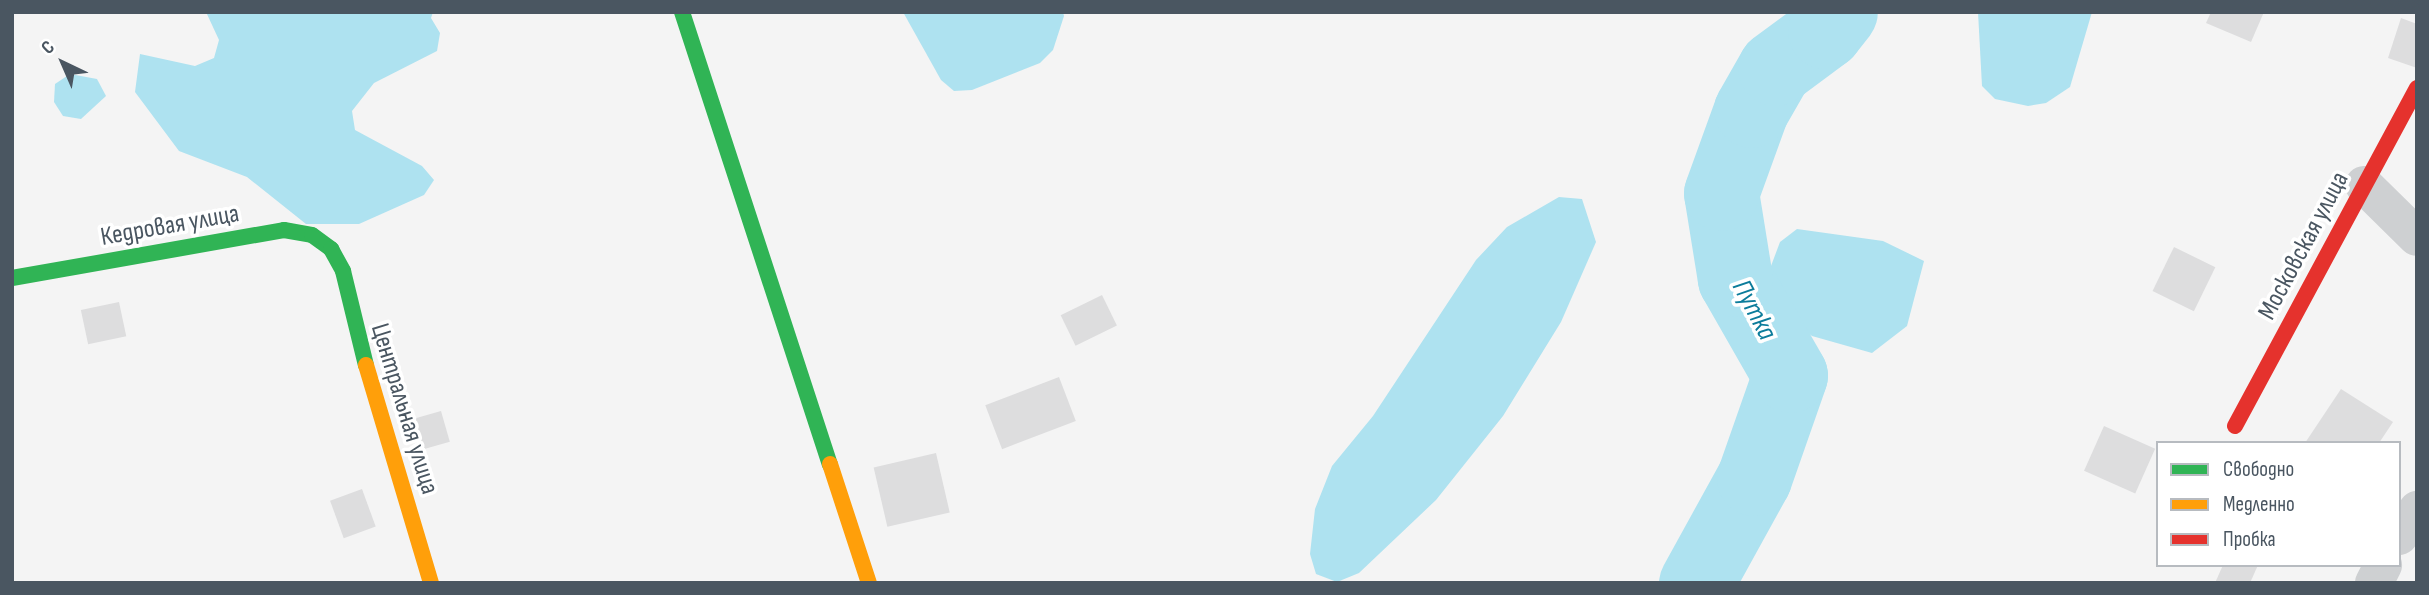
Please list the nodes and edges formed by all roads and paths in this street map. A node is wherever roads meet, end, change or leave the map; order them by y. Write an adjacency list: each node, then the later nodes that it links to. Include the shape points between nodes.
1 (682, 12): 12 (street)
2 (2417, 88): 3 (street, Московская улица)
3 (2364, 185): 4 (street); 7 (street, Московская улица)
4 (2417, 237)
5 (331, 249): 6 (street, Кедровая улица, via 312,235 284,230); 11 (street, Центральная улица, via 343,271 376,411)
6 (12, 278)
7 (2235, 426)
8 (2417, 510): 9 (street)
9 (2401, 533)
10 (2382, 567): 13 (street)
11 (431, 583)
12 (869, 583)
13 (2374, 583)

